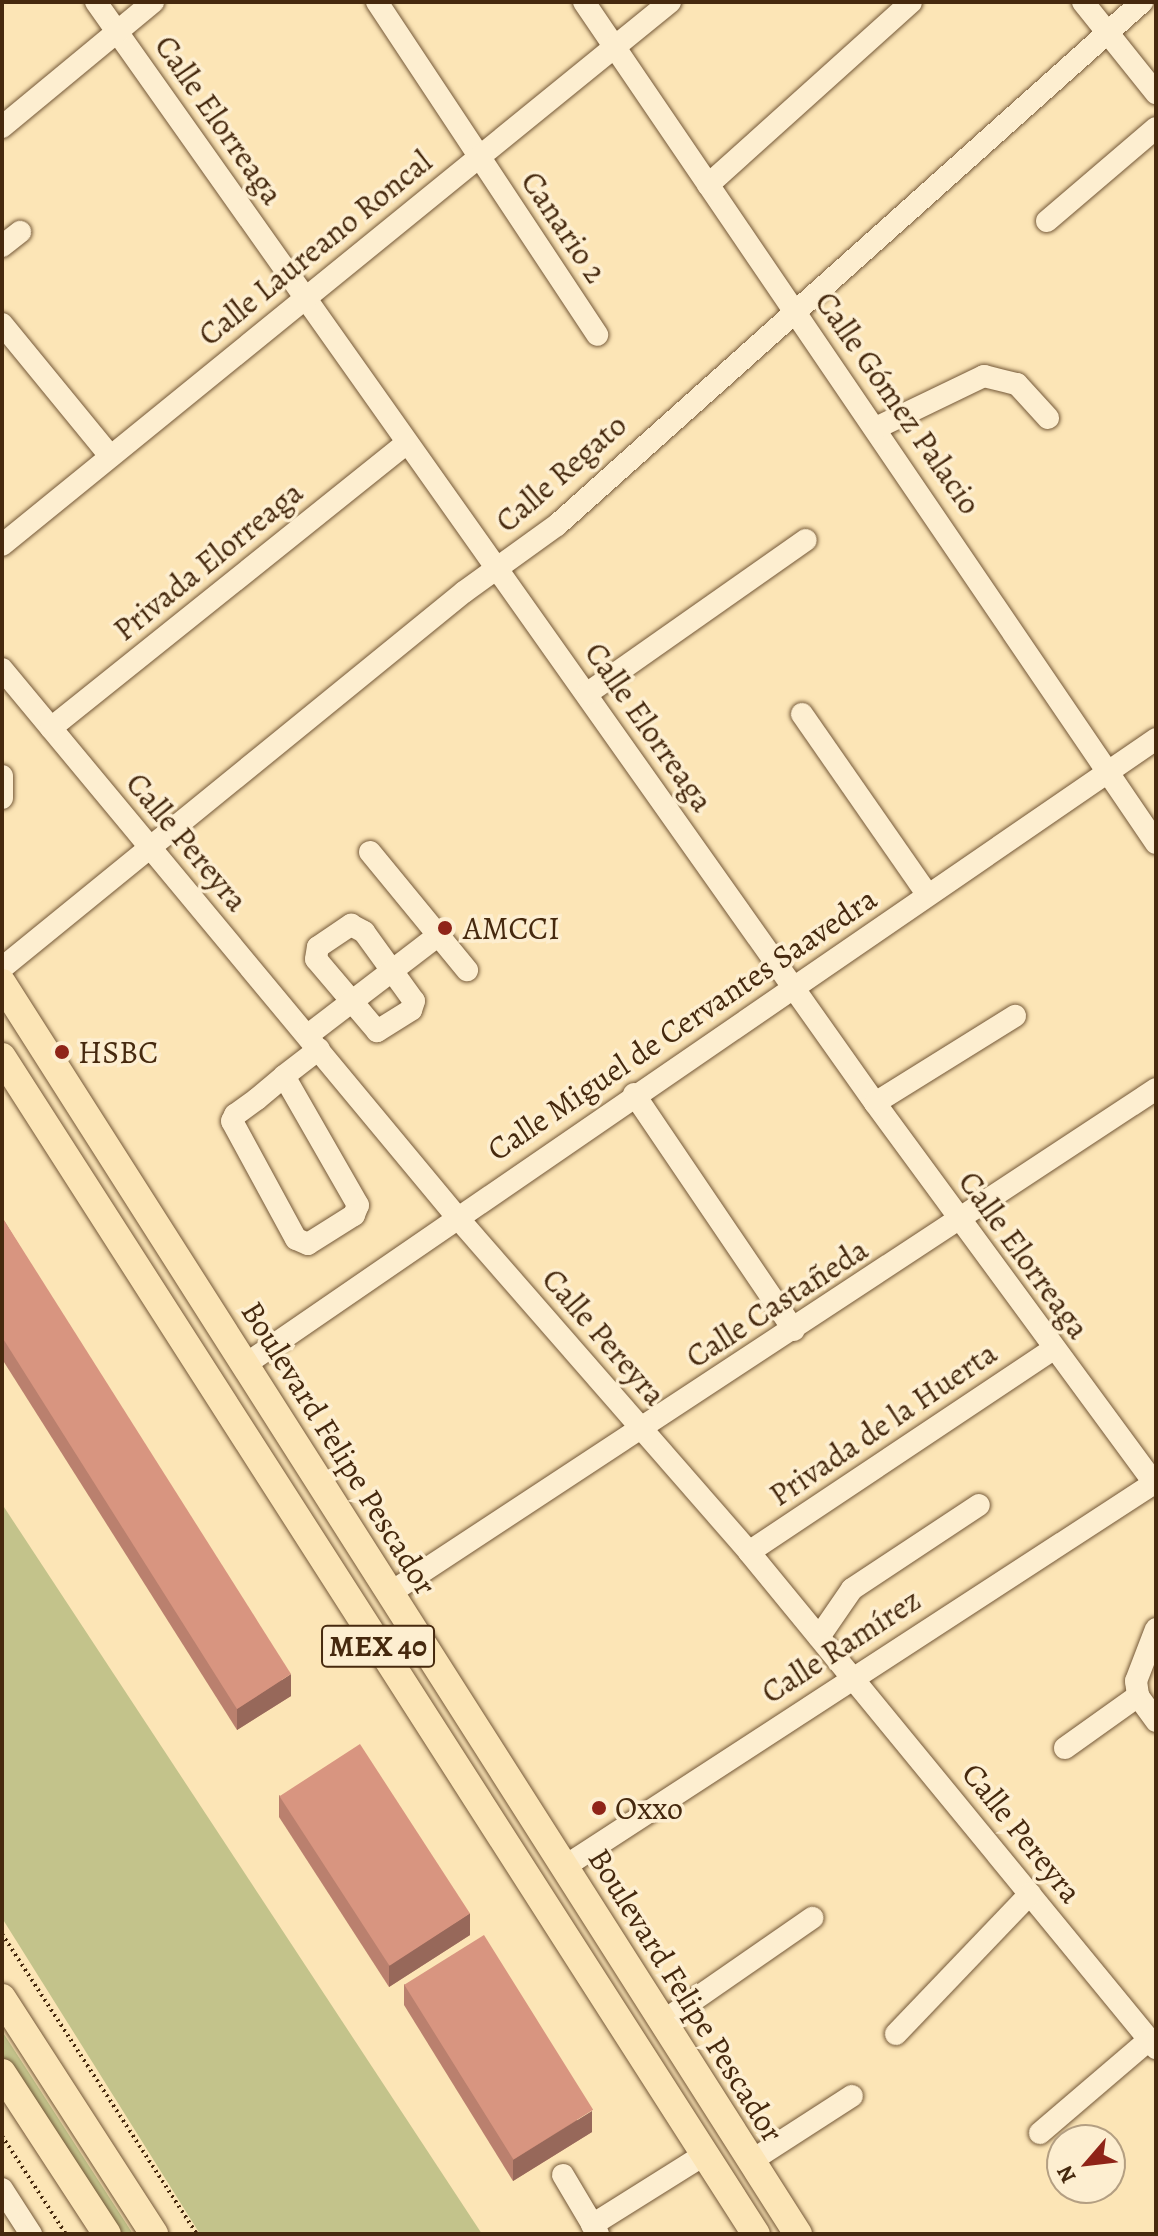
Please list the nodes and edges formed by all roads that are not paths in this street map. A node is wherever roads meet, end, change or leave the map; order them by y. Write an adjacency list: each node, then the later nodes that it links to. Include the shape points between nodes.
1 (96, 2): 9 (street, Calle Elorreaga)
2 (153, 2): 9 (street)
3 (377, 2): 15 (street, Canario 2)
4 (584, 2): 11 (street, Calle Gómez Palacio)
5 (670, 2): 11 (street, Calle Laureano Roncal)
6 (911, 2): 16 (street)
7 (1083, 2): 10 (street)
8 (1142, 2): 10 (street, Calle Regato)
9 (117, 32): 13 (street); 20 (street, Calle Elorreaga)
10 (1107, 33): 12 (street); 21 (street, Calle Regato)
11 (615, 48): 15 (street, Calle Laureano Roncal); 16 (street, Calle Gómez Palacio)
12 (1156, 93)
13 (2, 127)
14 (1156, 128): 17 (street)
15 (478, 155): 20 (street, Calle Laureano Roncal); 23 (street, Canario 2)
16 (708, 185): 21 (street, Calle Gómez Palacio)
17 (1047, 221)
18 (20, 232): 19 (street)
19 (2, 246)
20 (306, 298): 26 (street, Calle Elorreaga); 27 (street, Calle Laureano Roncal)
21 (797, 314): 25 (street, Calle Gómez Palacio); 30 (street, Calle Regato, via 557,525)
22 (2, 324): 27 (street)
23 (597, 335)
24 (1048, 418): 25 (street, via 1017,384 984,376)
25 (876, 428): 36 (street, Calle Gómez Palacio)
26 (405, 444): 30 (street, Calle Elorreaga); 34 (street, Privada Elorreaga)
27 (110, 456): 29 (street, Calle Laureano Roncal)
28 (806, 540): 32 (street)
29 (2, 545)
30 (496, 569): 32 (street, Calle Elorreaga); 40 (street, Calle Regato)
31 (2, 669): 34 (street, Calle Pereyra)
32 (588, 693): 48 (street, Calle Elorreaga)
33 (802, 714): 42 (street)
34 (51, 728): 40 (street, Calle Pereyra)
35 (1156, 739): 36 (street, Calle Miguel de Cervantes Saavedra)
36 (1109, 771): 39 (street, Calle Gómez Palacio); 42 (street, Calle Miguel de Cervantes Saavedra)
37 (2, 776): 38 (street)
38 (2, 798)
39 (1156, 843)
40 (151, 850): 44 (street, Calle Regato); 51 (street, Calle Pereyra)
41 (370, 852): 43 (street)
42 (927, 894): 48 (street, Calle Miguel de Cervantes Saavedra)
43 (439, 935): 45 (street); 46 (street)
44 (2, 968)
45 (393, 970): 49 (street); 49 (street, via 414,1001 411,1010 377,1031); 49 (street, via 357,926 343,927 315,952)
46 (467, 970)
47 (2, 983): 61 (main road, Boulevard Felipe Pescador / MEX 40)
48 (792, 985): 55 (street, Calle Miguel de Cervantes Saavedra); 56 (street, Calle Elorreaga)
49 (349, 1004): 51 (street)
50 (1015, 1016): 56 (street)
51 (314, 1042): 53 (street); 57 (street, Calle Pereyra)
52 (2, 1057): 74 (main road, MEX 40)
53 (284, 1076): 53 (street, via 235,1115 232,1124 296,1239 308,1244 354,1215 358,1205)
54 (1156, 1089): 58 (street, Calle Castañeda)
55 (634, 1094): 57 (street, Calle Miguel de Cervantes Saavedra); 59 (street)
56 (875, 1103): 58 (street, Calle Elorreaga)
57 (457, 1217): 61 (street, Calle Miguel de Cervantes Saavedra); 62 (street, Calle Pereyra)
58 (960, 1220): 59 (street, Calle Castañeda); 60 (street, Calle Elorreaga)
59 (794, 1330): 62 (street, Calle Castañeda)
60 (1053, 1349): 63 (street, Calle Elorreaga); 65 (street, Privada de la Huerta)
61 (246, 1364): 66 (main road, Boulevard Felipe Pescador / MEX 40)
62 (643, 1430): 65 (street, Calle Pereyra); 66 (street, Calle Castañeda)
63 (1156, 1483): 69 (street, Calle Ramírez)
64 (979, 1505): 68 (street, via 852,1589)
65 (749, 1552): 68 (street, Calle Pereyra)
66 (390, 1593): 73 (main road, Boulevard Felipe Pescador / MEX 40)
67 (1156, 1629): 70 (street, via 1140,1661)
68 (819, 1637): 69 (street, Calle Pereyra)
69 (851, 1676): 73 (street, Calle Ramírez); 75 (street, Calle Pereyra)
70 (1138, 1696): 71 (street); 72 (street)
71 (1156, 1721)
72 (1065, 1748)
73 (564, 1867): 74 (main road, via 544,1874); 78 (main road, Boulevard Felipe Pescador / MEX 40)
74 (520, 1868): 84 (main road, MEX 40)
75 (1030, 1894): 79 (street); 80 (street, Calle Pereyra)
76 (812, 1918): 78 (street)
77 (2, 1998): 91 (main road)
78 (662, 2022): 85 (main road, Boulevard Felipe Pescador / MEX 40)
79 (896, 2034)
80 (1153, 2044): 83 (street)
81 (2, 2073): 90 (main road)
82 (852, 2096): 85 (street)
83 (1040, 2133)
84 (705, 2154): 88 (street); 92 (main road, MEX 40)
85 (751, 2161): 93 (main road, Boulevard Felipe Pescador / MEX 40)
86 (563, 2175): 88 (street)
87 (2, 2189): 89 (street)
88 (595, 2229)
89 (31, 2234)
90 (107, 2234)
91 (154, 2234)
92 (756, 2234)
93 (798, 2234)

